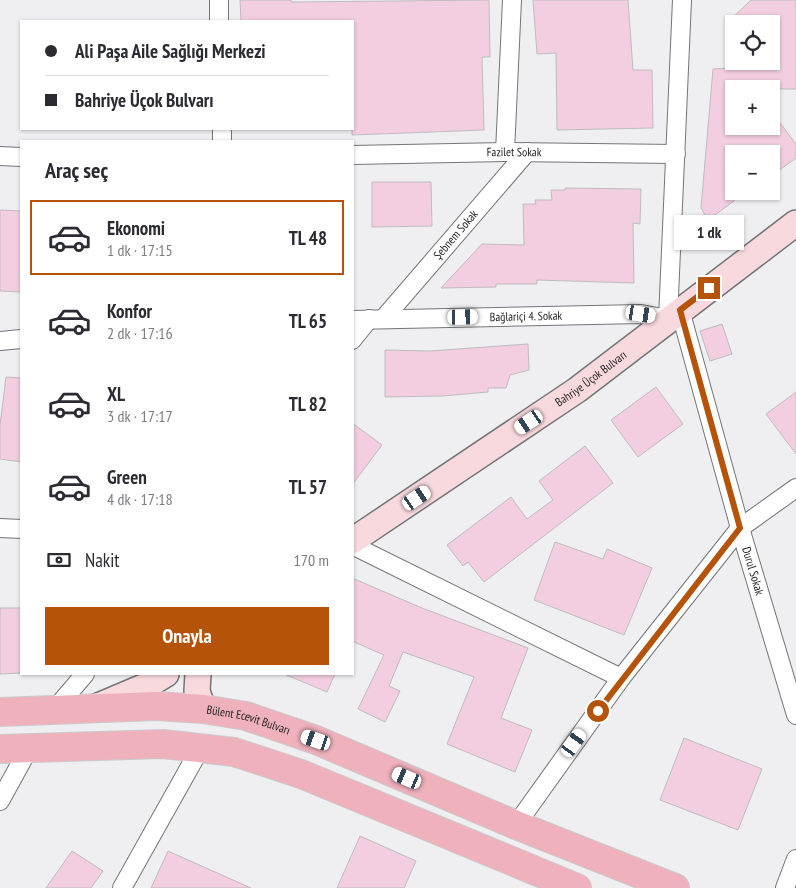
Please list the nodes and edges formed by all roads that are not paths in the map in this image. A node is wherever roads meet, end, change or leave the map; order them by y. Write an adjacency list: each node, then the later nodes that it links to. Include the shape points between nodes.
1 (218, 0): 4 (street)
2 (512, 0): 5 (street)
3 (682, 0): 7 (street, Durul Sokak)
4 (219, 20)
5 (505, 152): 6 (street, Fazilet Sokak); 8 (street, Fazilet Sokak)
6 (527, 152): 7 (street, Fazilet Sokak); 13 (street, Şebnem Sokak)
7 (676, 154): 12 (street, Durul Sokak)
8 (354, 155)
9 (0, 156): 10 (street)
10 (20, 157)
11 (796, 223): 12 (street, Bahriye Üçok Bulvarı)
12 (674, 314): 13 (street, Bağlariçi 4. Sokak); 20 (street, Durul Sokak); 21 (street, Bahriye Üçok Bulvarı, via 577,390)
13 (368, 319): 14 (street, Şebnem Sokak)
14 (354, 337)
15 (20, 339): 16 (street)
16 (0, 340)
17 (796, 488): 20 (street)
18 (0, 528): 19 (street)
19 (20, 528)
20 (740, 528): 26 (street); 31 (street, Durul Sokak)
21 (354, 540)
22 (354, 546): 26 (street)
23 (84, 675): 28 (street)
24 (164, 675): 27 (street)
25 (198, 675): 29 (street, via 197,691)
26 (621, 678): 36 (street)
27 (96, 707): 28 (main road, Bülent Ecevit Bulvarı); 29 (main road, Bülent Ecevit Bulvarı)
28 (55, 709): 30 (main road, Bülent Ecevit Bulvarı)
29 (204, 709): 36 (main road, Bülent Ecevit Bulvarı, via 246,716 316,740)
30 (0, 712)
31 (796, 715)
32 (200, 747): 33 (main road, via 163,744); 39 (street); 40 (main road, via 269,762)
33 (29, 748): 34 (main road); 35 (street)
34 (0, 749)
35 (0, 801)
36 (516, 825): 41 (main road, Bülent Ecevit Bulvarı)
37 (796, 859): 38 (street)
38 (789, 883)
39 (122, 888)
40 (578, 888)
41 (675, 888)

